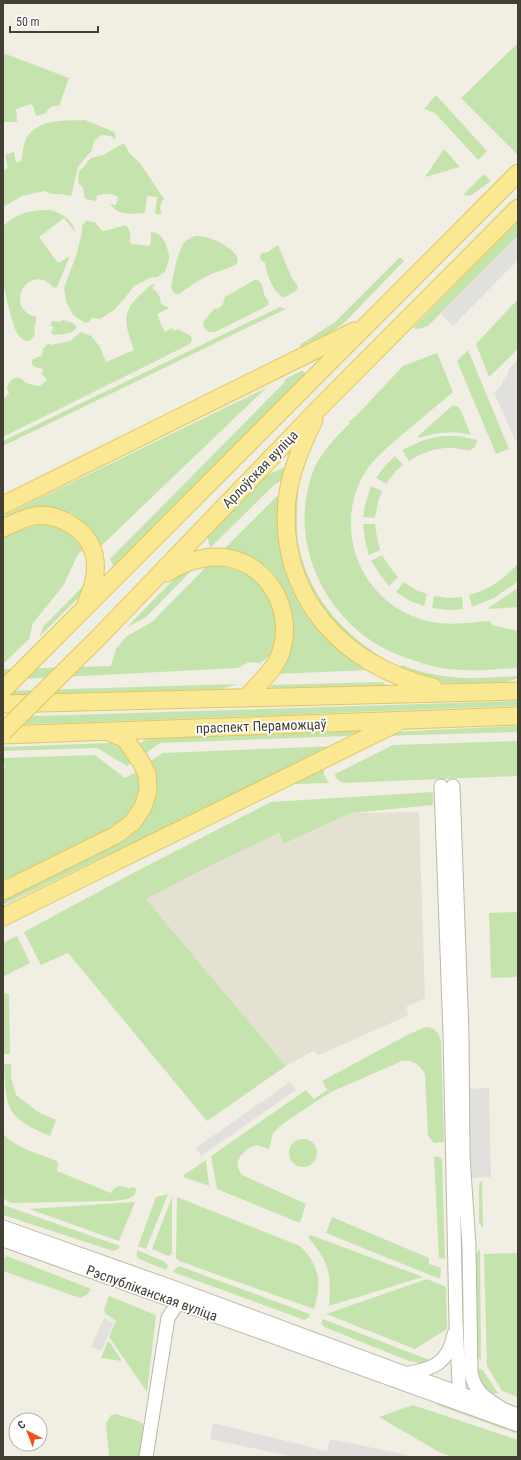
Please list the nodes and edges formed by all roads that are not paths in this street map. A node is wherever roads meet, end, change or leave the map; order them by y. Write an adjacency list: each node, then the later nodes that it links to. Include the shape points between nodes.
1 (518, 173): 3 (main road, Арлоўская вуліца)
2 (518, 208): 4 (main road, Арлоўская вуліца)
3 (366, 325): 5 (main road); 8 (main road, Арлоўская вуліца)
4 (322, 405): 7 (main road, Арлоўская вуліца); 11 (main road, via 301,447 287,500 292,566 300,587 310,606 325,624 365,659 389,673 417,684)
5 (3, 506)
6 (3, 528): 8 (main road, via 34,516 48,516 61,519 81,532 94,554 96,576 94,587)
7 (144, 590): 12 (main road, via 173,569 206,558 227,557 243,562 267,579 280,600 284,616 281,652 274,665); 16 (main road, Арлоўская вуліца, bridge)
8 (83, 609): 9 (main road, Арлоўская вуліца)
9 (3, 690)
10 (518, 691): 11 (main road, праспект Пераможцаў)
11 (454, 692): 12 (main road, праспект Пераможцаў)
12 (246, 698): 13 (main road, праспект Пераможцаў)
13 (3, 704)
14 (518, 716): 15 (main road, праспект Пераможцаў)
15 (403, 720): 17 (main road, праспект Пераможцаў); 20 (main road)
16 (3, 732)
17 (109, 732): 18 (main road, праспект Пераможцаў); 19 (main road, via 125,739 147,774 148,791 143,808 132,822 116,835)
18 (3, 735)
19 (3, 890)
20 (3, 917)
21 (3, 1227): 25 (street)
22 (3, 1240): 23 (street, Рэспубліканская вуліца)
23 (178, 1303): 27 (street, Рэспубліканская вуліца); 30 (street, via 168,1318)
24 (456, 1322): 25 (street, via 451,1348 446,1356 434,1366); 26 (street, via 447,786 462,1034 463,1156 469,1246); 27 (street)
25 (405, 1374): 27 (street)
26 (472, 1379): 27 (street); 28 (street, via 480,1394 487,1400)
27 (462, 1398): 28 (street); 29 (street)
28 (513, 1413)
29 (518, 1425)
30 (146, 1457)

